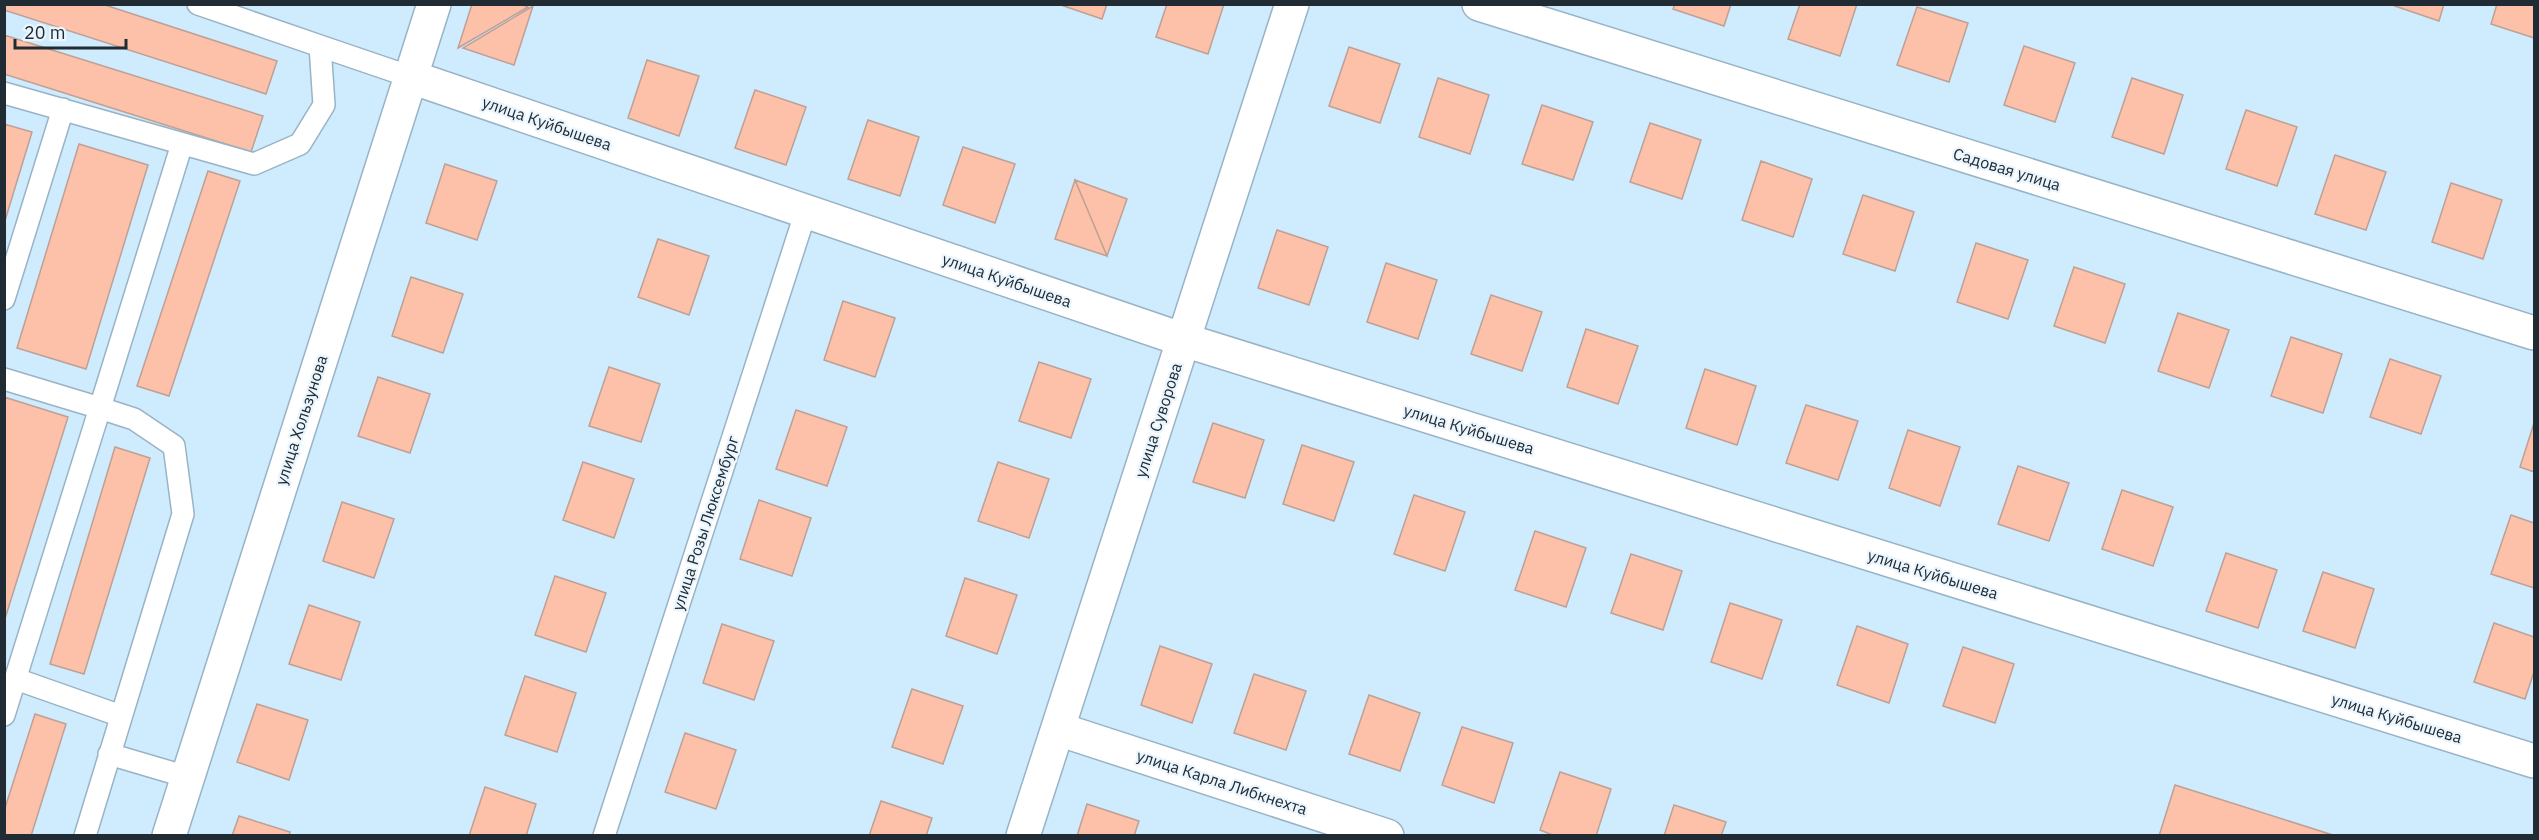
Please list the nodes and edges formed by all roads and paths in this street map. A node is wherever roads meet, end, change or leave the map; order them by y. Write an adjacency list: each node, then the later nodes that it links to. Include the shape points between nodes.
1 (198, 4): 5 (lane)
2 (434, 4): 7 (street, улица Хользунова)
3 (1292, 4): 14 (street, улица Суворова)
4 (1479, 4): 13 (street, Садовая улица)
5 (231, 10): 6 (lane)
6 (320, 46): 7 (lane); 10 (lane, via 324,105 300,144 254,165)
7 (411, 77): 11 (street, улица Куйбышева); 23 (street, улица Хользунова)
8 (4, 93): 9 (lane)
9 (63, 109): 10 (lane); 12 (lane)
10 (182, 144): 16 (lane)
11 (806, 211): 14 (street, улица Куйбышева); 26 (lane, улица Розы Люксембург)
12 (4, 299)
13 (2535, 333)
14 (1184, 340): 20 (street, улица Суворова); 22 (street, улица Куйбышева)
15 (4, 379): 16 (lane)
16 (100, 408): 17 (lane); 19 (lane, via 134,418 174,446 183,514)
17 (16, 679): 18 (lane); 19 (lane)
18 (4, 715)
19 (121, 716): 21 (lane)
20 (1058, 729): 27 (street, улица Суворова); 28 (street, улица Карла Либкнехта)
21 (109, 754): 23 (lane); 24 (lane)
22 (2535, 761)
23 (187, 777): 25 (street, улица Хользунова)
24 (85, 836)
25 (169, 836)
26 (604, 836)
27 (1023, 836)
28 (1387, 836)

